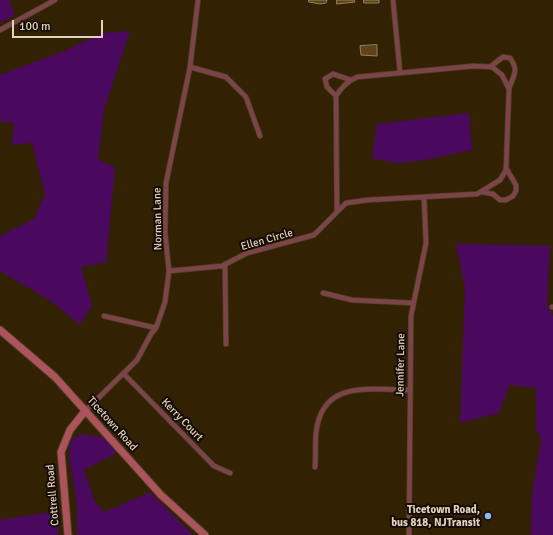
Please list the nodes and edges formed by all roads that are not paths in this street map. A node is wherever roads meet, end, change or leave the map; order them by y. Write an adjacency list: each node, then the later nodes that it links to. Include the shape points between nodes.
1 (55, 0): 4 (street)
2 (198, 0): 5 (street, Norman Lane)
3 (393, 0): 7 (street)
4 (0, 30)
5 (190, 67): 11 (street, via 226,77 246,97); 17 (street, Norman Lane, via 166,183 165,232)
6 (490, 67): 7 (street); 9 (street, via 502,75); 9 (street, via 503,57 510,58 516,70)
7 (400, 72): 8 (street)
8 (351, 80): 10 (street); 10 (street, via 333,74 325,79 327,87)
9 (508, 88): 12 (street)
10 (336, 96): 15 (street)
11 (260, 136)
12 (506, 168): 13 (street, Ellen Circle, via 500,180); 13 (street, Ellen Circle, via 516,184 513,196 500,200 493,194)
13 (481, 192): 14 (street, Ellen Circle)
14 (424, 197): 15 (street, Ellen Circle, via 346,203); 19 (street, Jennifer Lane, via 426,243)
15 (337, 212): 16 (street, Ellen Circle, via 314,235 247,253)
16 (225, 264): 17 (street, Ellen Circle); 23 (street)
17 (169, 271): 21 (street, Norman Lane, via 165,302)
18 (323, 293): 19 (street, via 352,300)
19 (413, 303): 25 (street, Jennifer Lane)
20 (104, 316): 21 (street)
21 (156, 328): 24 (street, Norman Lane, via 137,360)
22 (0, 330): 26 (street, Ticetown Road, via 55,377)
23 (226, 344)
24 (124, 374): 26 (street, Norman Lane); 28 (street, Kerry Court, via 214,466)
25 (410, 390): 27 (street, via 342,392 328,402 320,416 316,433); 31 (street, Jennifer Lane)
26 (85, 411): 29 (street, Cottrell Road, via 70,430 61,452); 30 (street, Ticetown Road, via 161,495)
27 (315, 467)
28 (230, 473)
29 (68, 535)
30 (205, 535)
31 (409, 535)

